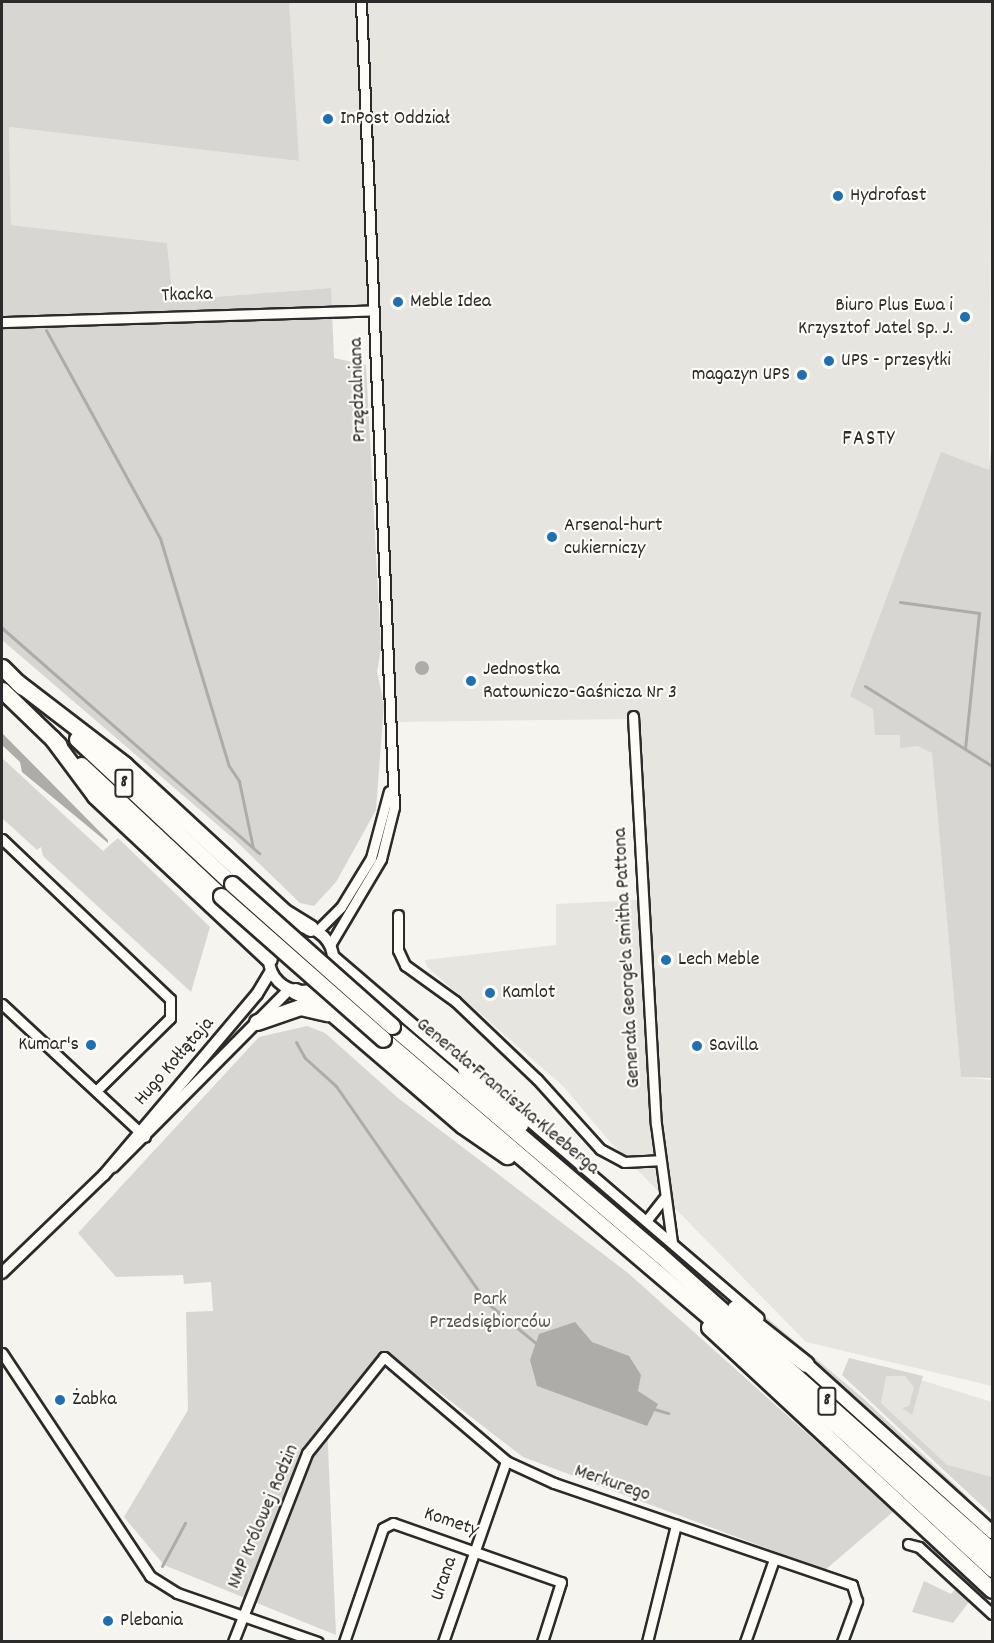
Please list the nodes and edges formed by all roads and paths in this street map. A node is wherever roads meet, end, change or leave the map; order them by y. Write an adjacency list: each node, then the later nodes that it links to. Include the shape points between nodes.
1 (361, 2): 2 (street, Przędzalniana)
2 (374, 310): 3 (street, Tkacka); 9 (street, Przędzalniana)
3 (2, 322)
4 (2, 667): 5 (highway, Generała Franciszka Kleeberga / 8)
5 (16, 682): 12 (highway, via 125,765 283,911); 23 (highway, Generała Franciszka Kleeberga / 8, bridge, via 232,885)
6 (2, 690): 8 (highway, Generała Franciszka Kleeberga / 8)
7 (633, 716): 22 (street, Generała George'a Smitha Pattona)
8 (51, 738): 14 (highway, via 95,796); 25 (highway, Generała Franciszka Kleeberga / 8, bridge, via 383,1040)
9 (392, 777): 12 (street, Przędzalniana, via 371,858 351,893); 13 (street, Przędzalniana, via 393,819 381,859)
10 (2, 839): 20 (street, via 170,999 170,1018)
11 (398, 915): 22 (street, via 398,950 405,965 454,1001 530,1072 600,1149 624,1162)
12 (313, 930): 13 (street); 14 (street, via 293,928 278,936)
13 (331, 950): 15 (street, via 326,980 312,989); 19 (street)
14 (270, 965): 15 (street); 21 (street, Hugo Kołłątaja, via 257,994)
15 (293, 990): 17 (highway); 18 (street, Hugo Kołłątaja)
16 (2, 1004): 20 (street)
17 (332, 1015): 18 (highway, via 300,1007); 25 (highway, via 462,1125 544,1187)
18 (257, 1022): 21 (street, Hugo Kołłątaja)
19 (465, 1069): 23 (highway); 26 (street)
20 (97, 1090): 21 (street)
21 (142, 1134): 29 (street, Hugo Kołłątaja)
22 (659, 1160): 24 (street, Generała George'a Smitha Pattona)
23 (575, 1183): 28 (highway, Generała Franciszka Kleeberga / 8)
24 (663, 1197): 26 (street, via 657,1214); 27 (street, Generała George'a Smitha Pattona)
25 (570, 1198): 30 (highway, Generała Franciszka Kleeberga / 8)
26 (646, 1221): 27 (street)
27 (672, 1243): 33 (street)
28 (659, 1254): 33 (highway); 39 (highway, Generała Franciszka Kleeberga / 8)
29 (2, 1273)
30 (672, 1287): 41 (highway, Generała Franciszka Kleeberga / 8, via 842,1430); 42 (highway, via 730,1351)
31 (2, 1353): 44 (street, via 53,1424 138,1564 177,1593)
32 (384, 1357): 34 (street, Merkurego); 44 (street, NMP Królowej Rodzin, via 307,1454)
33 (806, 1364): 36 (main road)
34 (506, 1461): 35 (street, Merkurego); 38 (street, Urana)
35 (676, 1525): 40 (street, Merkurego); 50 (street)
36 (993, 1532)
37 (908, 1544): 43 (street, via 919,1547)
38 (475, 1550): 47 (street, Komety, via 393,1522 383,1528); 48 (street, Urana); 49 (street, Komety, via 561,1582)
39 (993, 1551)
40 (774, 1559): 51 (street); 52 (street, Merkurego, via 856,1591)
41 (993, 1569)
42 (993, 1590)
43 (993, 1614)
44 (242, 1615): 45 (street, NMP Królowej Rodzin); 46 (street)
45 (233, 1641)
46 (318, 1641)
47 (344, 1641)
48 (443, 1641)
49 (542, 1641)
50 (647, 1641)
51 (745, 1641)
52 (842, 1641)

